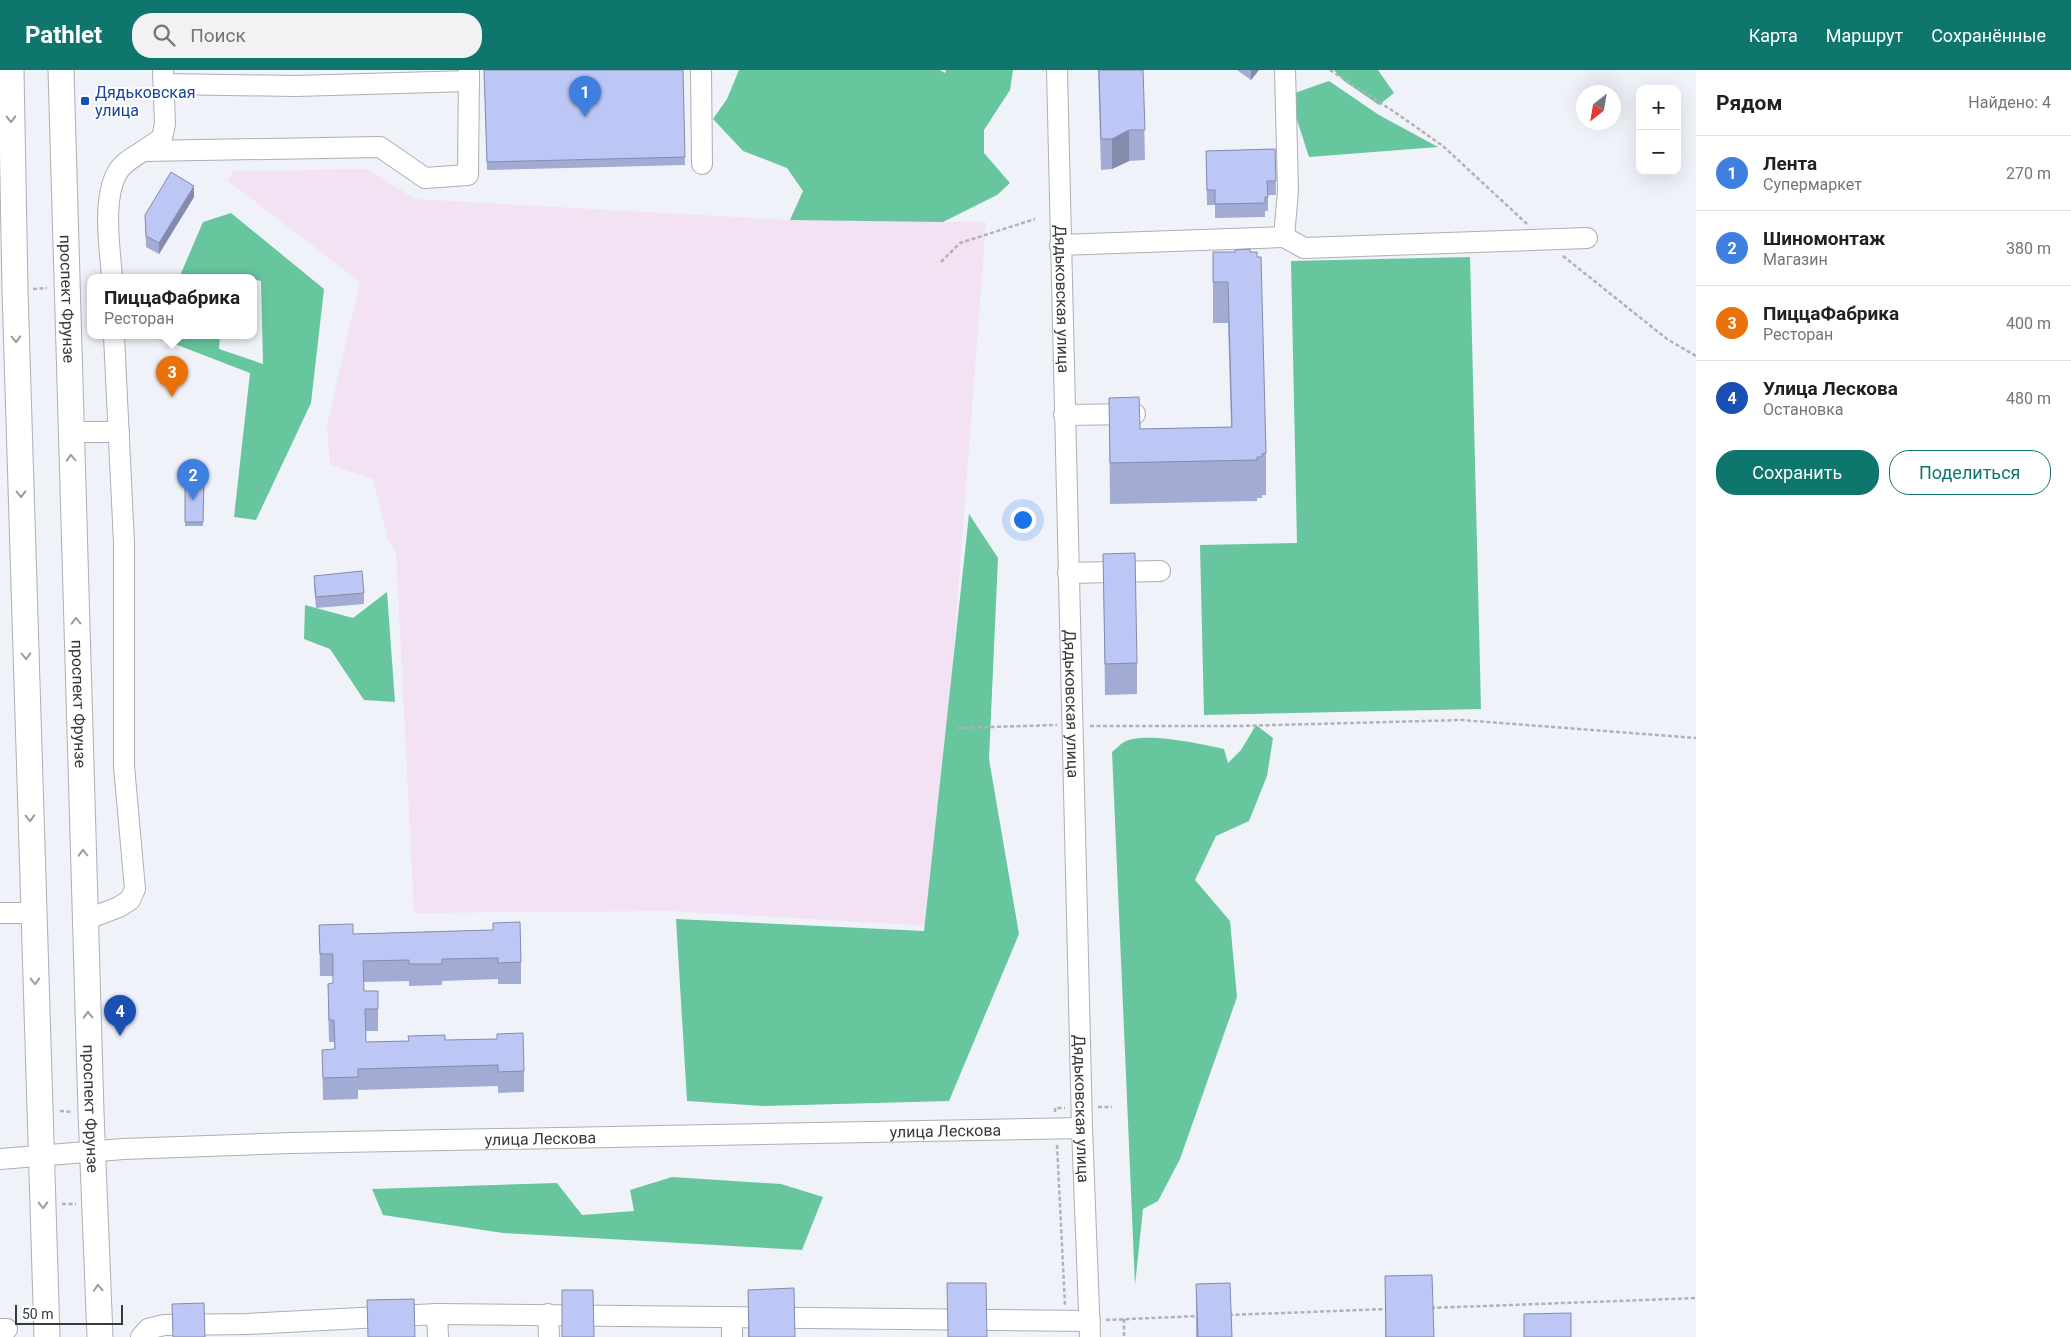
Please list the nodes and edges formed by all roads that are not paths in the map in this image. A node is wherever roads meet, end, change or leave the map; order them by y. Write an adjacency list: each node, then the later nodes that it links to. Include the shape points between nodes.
1 (10, 70): 23 (main road, one-way to 23)
2 (61, 70): 18 (main road, проспект Фрунзе)
3 (701, 70): 10 (street)
4 (1057, 70): 13 (street, Дядьковская улица)
5 (1285, 70): 11 (street, via 1288,191)
6 (469, 76): 8 (street); 9 (street, via 468,175 425,178 380,148)
7 (163, 77): 8 (street); 9 (street, via 165,124 162,138)
8 (296, 78)
9 (143, 151): 14 (street, via 117,172 110,191)
10 (702, 164)
11 (1284, 237): 12 (street, via 1304,248); 13 (street)
12 (1587, 238)
13 (1060, 245): 17 (street, Дядьковская улица)
14 (112, 274)
15 (114, 339): 19 (street)
16 (1138, 414): 17 (street)
17 (1064, 415): 21 (street, Дядьковская улица)
18 (70, 432): 19 (street); 24 (main road, проспект Фрунзе, one-way to 18)
19 (118, 432): 24 (street, via 124,543 124,766 135,889 130,900)
20 (1160, 571): 21 (street)
21 (1068, 573): 25 (street, Дядьковская улица)
22 (0, 913): 23 (street)
23 (33, 913): 27 (main road, one-way to 27)
24 (85, 920): 26 (main road, проспект Фрунзе, one-way to 24)
25 (1082, 1128): 26 (street, улица Лескова, via 301,1143); 32 (street, Дядьковская улица)
26 (92, 1152): 27 (street, улица Лескова); 34 (main road, проспект Фрунзе, one-way to 26)
27 (41, 1156): 28 (street, улица Лескова); 33 (main road, one-way to 33)
28 (0, 1159)
29 (437, 1314): 30 (street); 35 (street, via 247,1324 164,1324 148,1329); 36 (street)
30 (548, 1314): 31 (street); 37 (street)
31 (732, 1316): 32 (street, via 1065,1321); 38 (street)
32 (1090, 1329)
33 (47, 1337)
34 (100, 1337)
35 (141, 1337)
36 (438, 1337)
37 (549, 1337)
38 (732, 1337)

